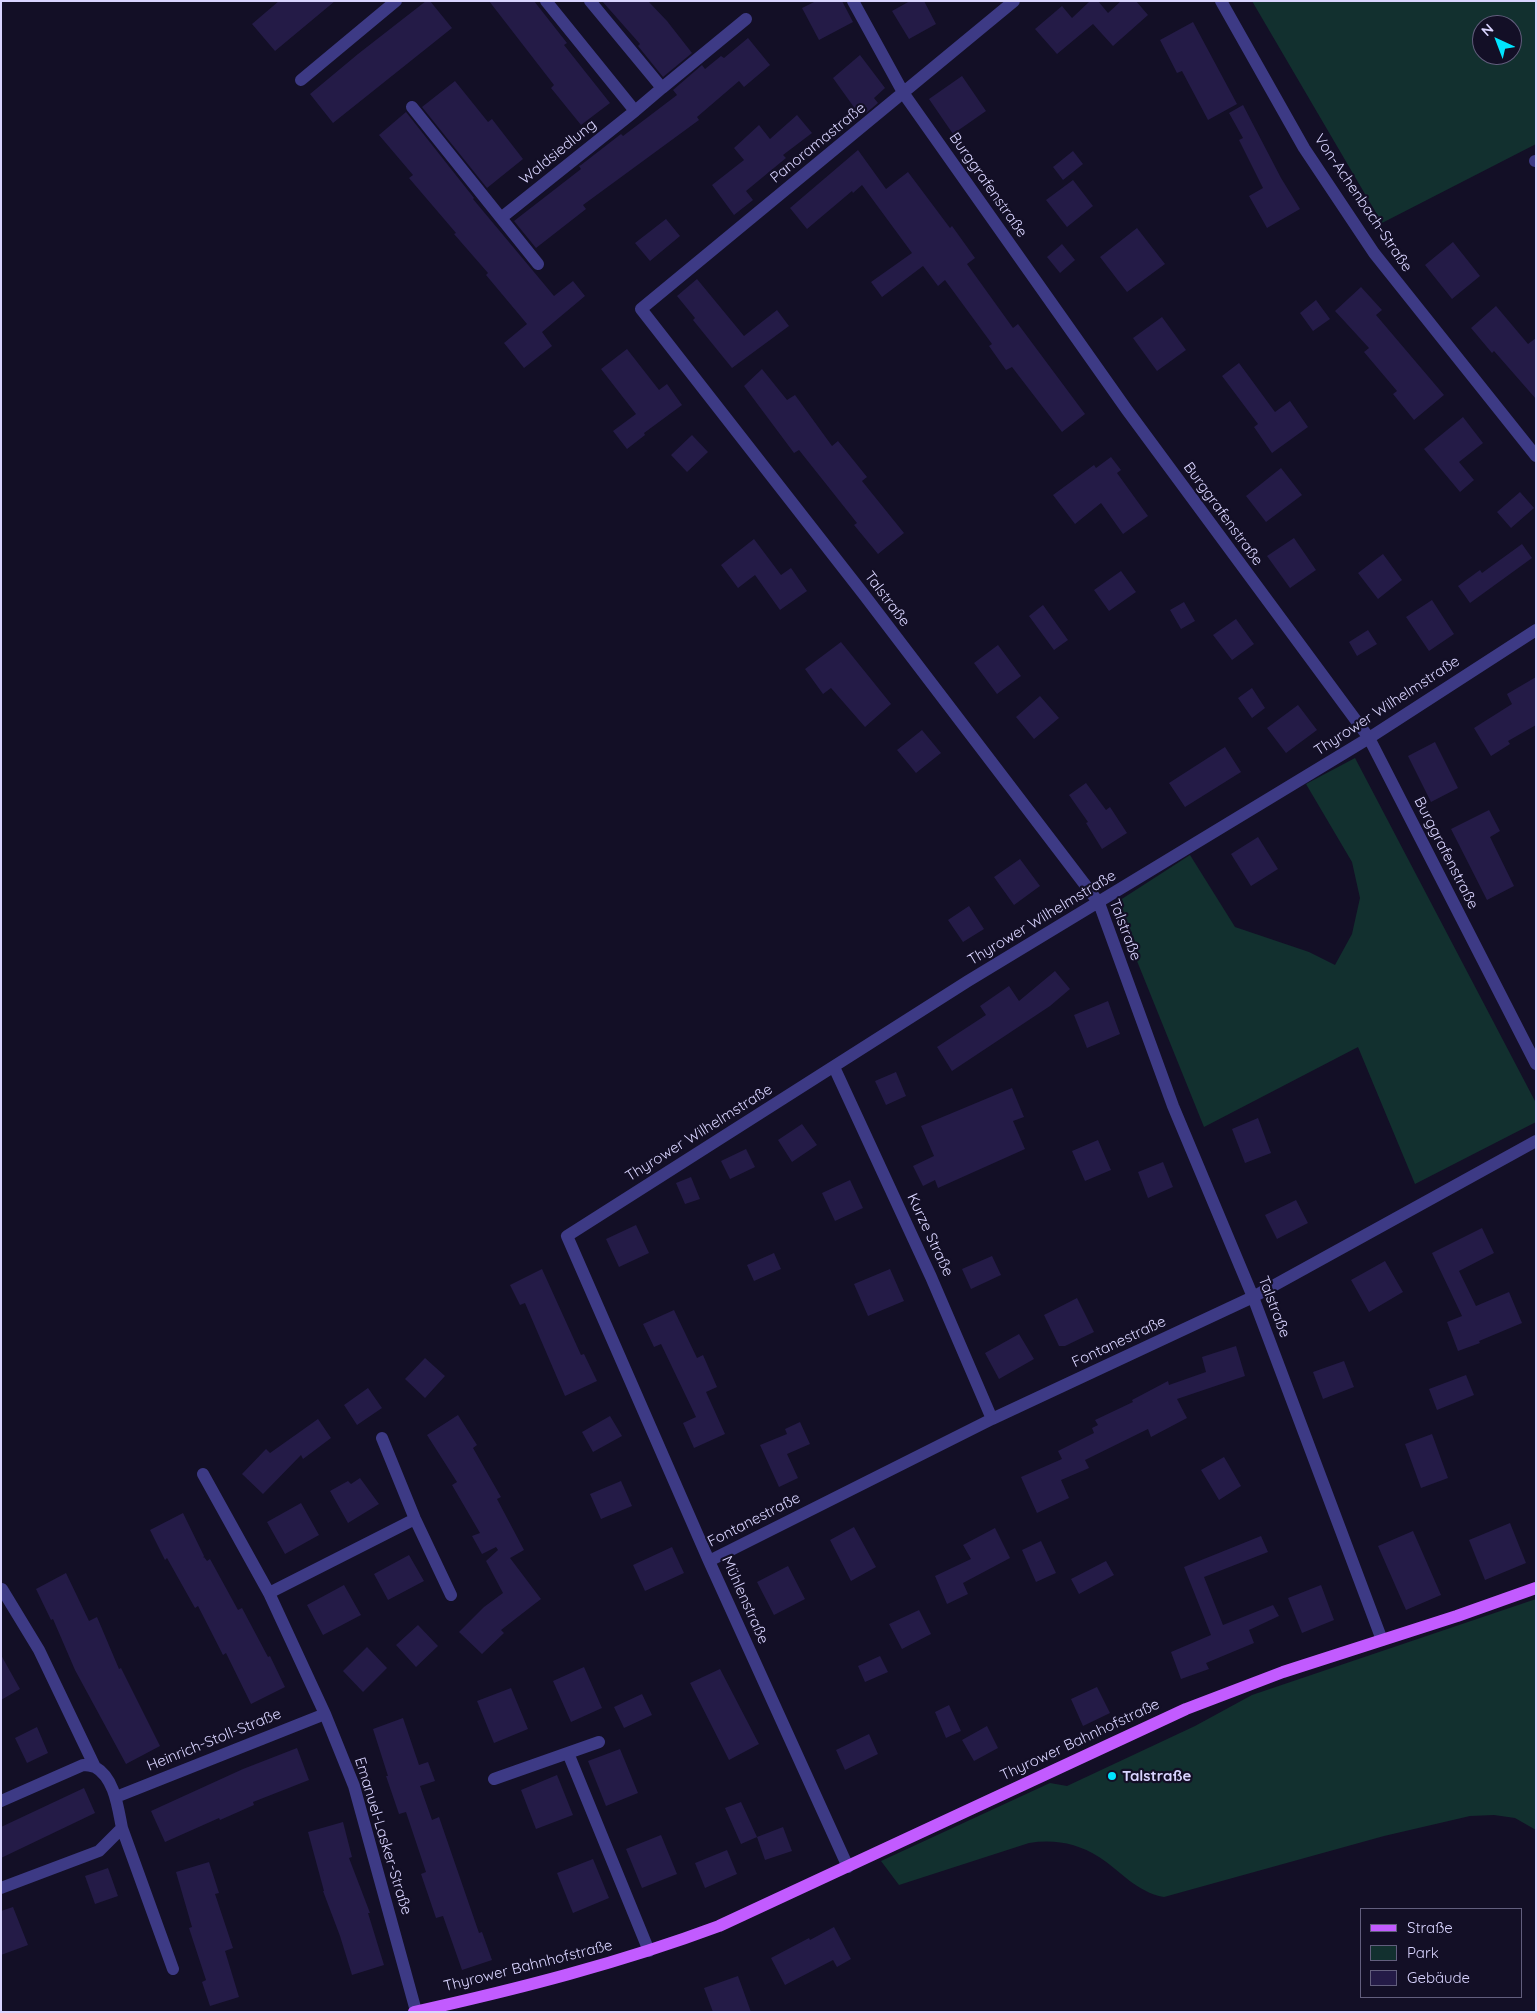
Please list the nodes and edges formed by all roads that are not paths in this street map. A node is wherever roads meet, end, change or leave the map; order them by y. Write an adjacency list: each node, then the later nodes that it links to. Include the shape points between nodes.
1 (396, 1): 8 (street)
2 (546, 1): 12 (street)
3 (590, 1): 9 (street)
4 (853, 1): 10 (street, Burggrafenstraße)
5 (1014, 1): 10 (street, Panoramastraße)
6 (1221, 1): 16 (street, Von-Achenbach-Straße, via 1304,148 1374,253)
7 (746, 20): 9 (street, Waldsiedlung)
8 (301, 80)
9 (662, 88): 12 (street, Waldsiedlung)
10 (904, 94): 15 (street, Panoramastraße); 18 (street, Burggrafenstraße, via 1127,410)
11 (412, 106): 13 (street)
12 (635, 110): 13 (street, Waldsiedlung)
13 (501, 218): 14 (street)
14 (538, 264)
15 (641, 309): 19 (street, Talstraße)
16 (1536, 456)
17 (1536, 630): 18 (street, Thyrower Wilhelmstraße)
18 (1369, 738): 19 (street, Thyrower Wilhelmstraße); 20 (street, Burggrafenstraße)
19 (1099, 903): 21 (street, Thyrower Wilhelmstraße, via 968,981); 24 (street, Talstraße, via 1173,1106)
20 (1536, 1064)
21 (834, 1067): 23 (street, Thyrower Wilhelmstraße); 25 (street, Kurze Straße)
22 (1536, 1141): 24 (street, Fontanestraße)
23 (567, 1236): 29 (street, Mühlenstraße)
24 (1253, 1297): 25 (street, Fontanestraße); 34 (street, Talstraße)
25 (992, 1419): 29 (street, Fontanestraße)
26 (382, 1438): 28 (street)
27 (204, 1474): 32 (street, Emanuel-Lasker-Straße)
28 (416, 1519): 32 (street); 33 (street)
29 (709, 1561): 43 (street, Mühlenstraße)
30 (1536, 1588): 34 (main road, Thyrower Bahnhofstraße)
31 (2, 1589): 38 (street, via 39,1650)
32 (269, 1593): 35 (street, Emanuel-Lasker-Straße)
33 (451, 1595)
34 (1382, 1640): 43 (main road, Thyrower Bahnhofstraße, via 1276,1674 1186,1709)
35 (324, 1714): 40 (street, Heinrich-Stoll-Straße); 47 (street, Emanuel-Lasker-Straße, via 354,1786)
36 (599, 1742): 37 (street)
37 (568, 1753): 39 (street); 45 (street)
38 (95, 1767): 40 (street, via 106,1778); 41 (street, via 83,1765)
39 (494, 1779)
40 (116, 1797): 42 (street)
41 (1, 1802)
42 (122, 1828): 44 (street, via 99,1851); 46 (street)
43 (848, 1867): 45 (main road, Thyrower Bahnhofstraße, via 719,1926)
44 (1, 1888)
45 (649, 1951): 47 (main road, Thyrower Bahnhofstraße, via 535,1984)
46 (173, 1970)
47 (415, 2012)

